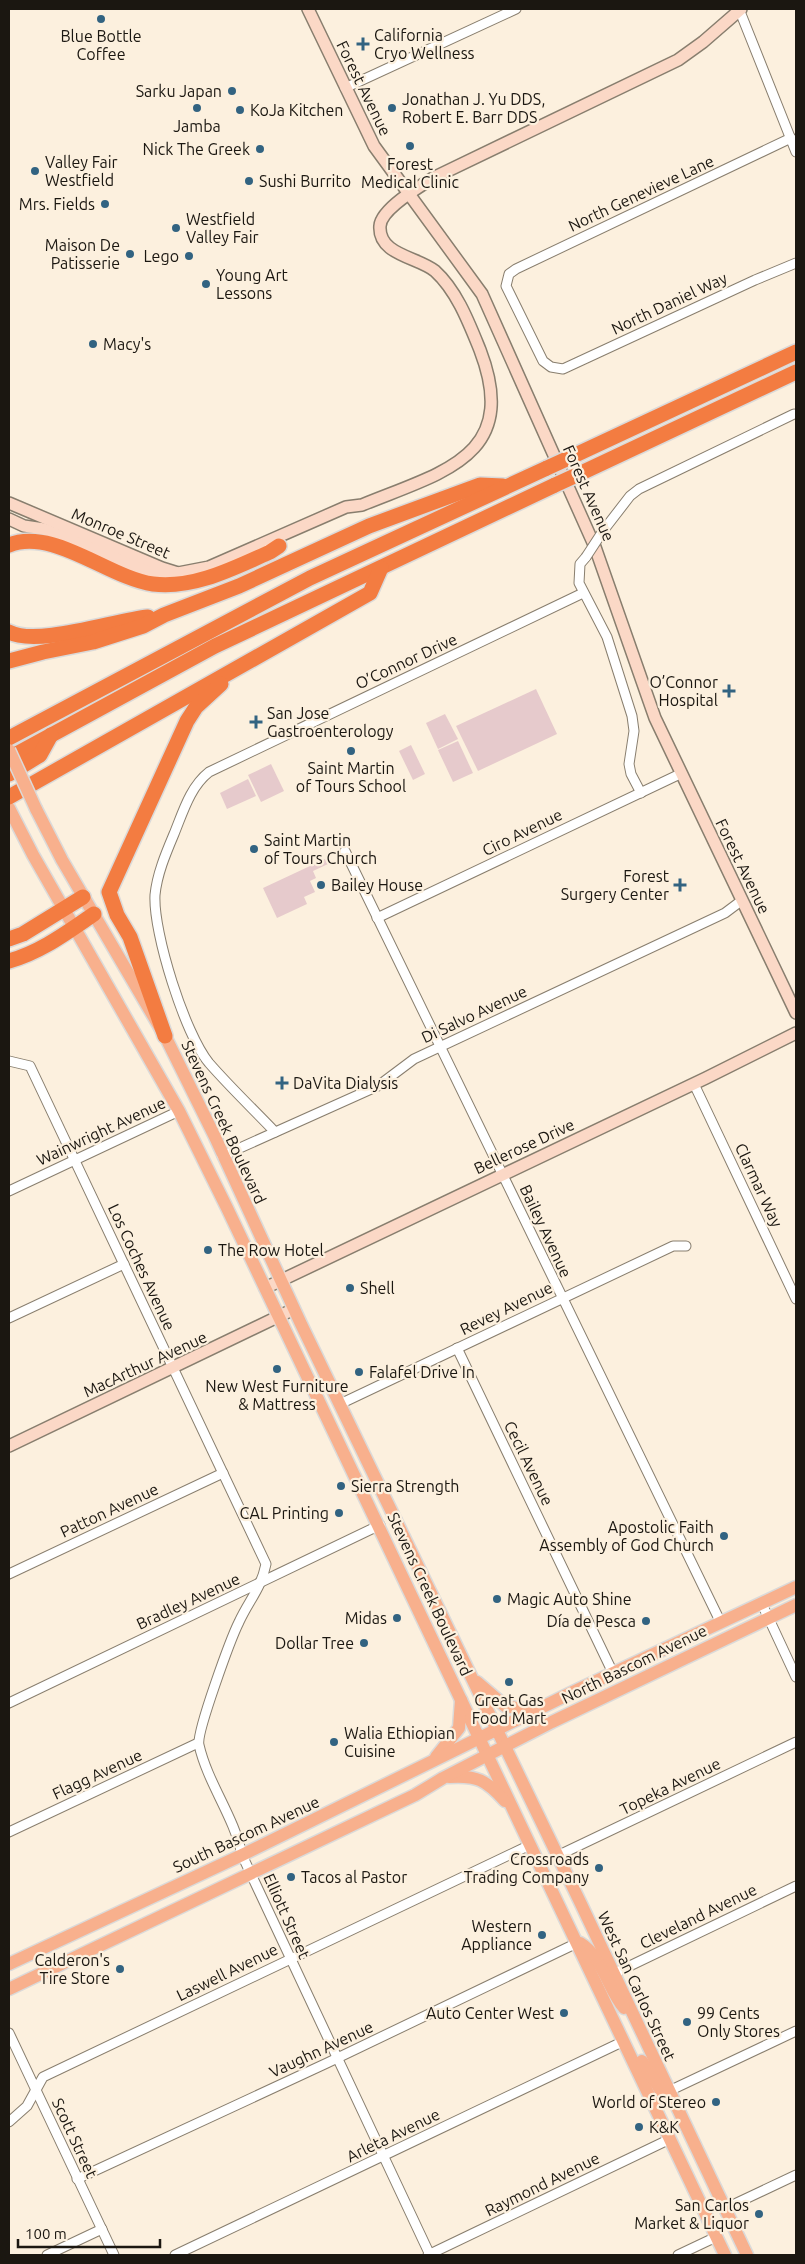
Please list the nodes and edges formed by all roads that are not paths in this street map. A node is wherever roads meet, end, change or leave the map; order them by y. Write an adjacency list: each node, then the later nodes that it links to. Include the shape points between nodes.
1 (308, 9): 4 (main road, Forest Avenue)
2 (516, 9): 4 (street)
3 (740, 9): 5 (street); 7 (main road, via 678,60 456,166)
4 (345, 88): 7 (main road, Forest Avenue, via 374,146)
5 (791, 138): 6 (street); 10 (street, North Genevieve Lane, via 516,269 507,278 507,290 543,361)
6 (796, 152)
7 (409, 193): 15 (main road, Monroe Street, via 381,219 381,238 390,248 434,271 452,293 468,320 488,372 493,405 484,432 464,460 445,471); 30 (main road, Forest Avenue, via 471,276 494,318 595,547 654,718)
8 (796, 263): 10 (street, North Daniel Way, via 567,368)
9 (796, 352): 13 (highway, bridge)
10 (555, 368)
11 (796, 372): 19 (highway, bridge)
12 (794, 414): 20 (street, bridge, via 630,496 603,531 578,572)
13 (507, 486): 21 (highway, via 480,485 416,508 326,544 239,586); 26 (highway, via 310,578)
14 (9, 503): 15 (main road, Monroe Street, via 178,573 209,567)
15 (362, 504): 18 (main road, Monroe Street, via 349,514)
16 (9, 519): 18 (main road, Monroe Street, via 167,578 199,575)
17 (9, 545): 18 (highway, via 22,541 50,544 139,580 164,584 202,579)
18 (279, 546)
19 (381, 568): 23 (highway, via 370,593); 25 (highway, via 215,646)
20 (583, 593): 31 (street, via 598,615 607,637 632,716 634,732 629,764); 51 (street, O’Connor Drive, via 209,772 195,785 158,880 156,917 183,1016 194,1040 209,1062)
21 (164, 615): 22 (highway, via 54,634); 24 (highway, via 116,636)
22 (9, 632)
23 (256, 657): 32 (highway); 45 (highway, via 196,707 110,885 110,899 130,938)
24 (9, 661)
25 (51, 735): 28 (highway); 29 (highway, via 40,755)
26 (9, 738)
27 (9, 750): 35 (main road, Stevens Creek Boulevard, bridge, via 36,809)
28 (9, 758)
29 (9, 774)
30 (680, 774): 31 (street, Ciro Avenue); 36 (main road, Forest Avenue)
31 (641, 793): 39 (street, Ciro Avenue)
32 (9, 796)
33 (9, 808): 37 (main road, Stevens Creek Boulevard)
34 (345, 851): 39 (street, Bailey Avenue)
35 (84, 897): 37 (highway); 38 (main road, Stevens Creek Boulevard)
36 (741, 901): 43 (main road, Forest Avenue); 46 (street, Di Salvo Avenue, via 725,912)
37 (64, 909): 40 (main road, Stevens Creek Boulevard); 41 (highway)
38 (94, 914): 40 (highway); 45 (main road, Stevens Creek Boulevard)
39 (377, 918): 46 (street, Bailey Avenue)
40 (76, 927): 42 (highway, via 62,938); 49 (main road, Stevens Creek Boulevard)
41 (9, 940)
42 (9, 961)
43 (796, 1013)
44 (796, 1033): 48 (main road, Bellerose Drive)
45 (165, 1036): 52 (main road, Stevens Creek Boulevard)
46 (440, 1047): 51 (street, Di Salvo Avenue, via 414,1059 378,1086); 54 (street, Bailey Avenue)
47 (9, 1060): 53 (street, Los Coches Avenue, via 30,1066)
48 (694, 1084): 54 (main road, Bellerose Drive); 61 (street, Clarmar Way)
49 (179, 1111): 50 (main road, Stevens Creek Boulevard); 53 (street, Wainwright Avenue)
50 (189, 1131): 52 (main road); 59 (main road, Stevens Creek Boulevard)
51 (275, 1132): 52 (street, Di Salvo Avenue)
52 (222, 1156): 58 (main road, Stevens Creek Boulevard)
53 (75, 1159): 55 (street, Wainwright Avenue); 57 (street, Los Coches Avenue)
54 (502, 1174): 58 (main road, Bellerose Drive); 60 (street, Bailey Avenue)
55 (9, 1191)
56 (686, 1246): 60 (street, Revey Avenue, via 674,1246)
57 (124, 1264): 64 (street); 66 (street, Los Coches Avenue)
58 (281, 1280): 59 (main road, Bellerose Drive); 62 (main road, Stevens Creek Boulevard)
59 (265, 1288): 63 (main road, Stevens Creek Boulevard)
60 (562, 1298): 65 (street, Revey Avenue); 79 (street, Bailey Avenue)
61 (796, 1299)
62 (294, 1309): 63 (main road, MacArthur Avenue); 67 (main road, Stevens Creek Boulevard)
63 (279, 1317): 66 (main road, MacArthur Avenue); 69 (main road, Stevens Creek Boulevard)
64 (9, 1318)
65 (457, 1348): 67 (street, Revey Avenue); 80 (street, Cecil Avenue)
66 (173, 1368): 68 (main road, MacArthur Avenue); 70 (street, Los Coches Avenue)
67 (340, 1404): 71 (main road, Stevens Creek Boulevard)
68 (9, 1446)
69 (350, 1463): 71 (main road, Stevens Creek Boulevard, via 366,1477 381,1509 386,1515); 72 (main road, Stevens Creek Boulevard)
70 (223, 1473): 73 (street, Patton Avenue); 74 (street, Los Coches Avenue, via 266,1564)
71 (394, 1516): 81 (main road, Stevens Creek Boulevard)
72 (380, 1525): 74 (street, Bradley Avenue); 83 (main road, Stevens Creek Boulevard)
73 (9, 1574)
74 (263, 1582): 84 (street, Bradley Avenue); 89 (street, via 238,1623)
75 (796, 1587): 76 (main road, North Bascom Avenue)
76 (762, 1604): 78 (street); 79 (main road, North Bascom Avenue)
77 (796, 1605): 78 (main road, North Bascom Avenue)
78 (768, 1618): 82 (street); 90 (main road, North Bascom Avenue)
79 (720, 1623): 80 (main road, North Bascom Avenue)
80 (613, 1673): 85 (main road, North Bascom Avenue)
81 (470, 1674): 85 (main road, via 506,1706); 86 (main road, Stevens Creek Boulevard)
82 (796, 1678)
83 (461, 1698): 87 (main road, Stevens Creek Boulevard); 92 (main road, via 456,1736)
84 (9, 1703)
85 (535, 1711): 86 (main road, North Bascom Avenue)
86 (496, 1730): 87 (main road, South Bascom Avenue); 90 (main road, West San Carlos Street)
87 (480, 1738): 91 (main road); 92 (main road, South Bascom Avenue)
88 (796, 1742): 98 (street, Topeka Avenue)
89 (198, 1743): 95 (street, Flagg Avenue); 97 (street, Elliott Street, via 238,1836)
90 (504, 1746): 91 (main road, North Bascom Avenue); 98 (main road, West San Carlos Street)
91 (488, 1755): 93 (main road); 94 (main road)
92 (433, 1761): 97 (main road, South Bascom Avenue)
93 (443, 1778): 94 (main road, via 478,1778 496,1791); 99 (main road, via 415,1795)
94 (513, 1810): 96 (main road)
95 (9, 1832)
96 (530, 1845): 101 (main road); 102 (street, Laswell Avenue)
97 (242, 1855): 99 (street, Elliott Street); 103 (main road, South Bascom Avenue)
98 (557, 1856): 104 (main road, West San Carlos Street)
99 (252, 1874): 102 (street, Elliott Street); 105 (main road)
100 (796, 1886): 104 (street, Cleveland Avenue)
101 (577, 1943): 106 (main road); 107 (main road, via 592,1954 614,1996); 111 (street, Vaughn Avenue)
102 (291, 1958): 111 (street, Elliott Street); 112 (street, Laswell Avenue, via 43,2077)
103 (9, 1964)
104 (613, 1974): 107 (main road, West San Carlos Street)
105 (9, 1989)
106 (608, 2009): 110 (main road); 113 (main road, via 627,2034 652,2080 661,2091)
107 (636, 2022): 113 (main road, West San Carlos Street)
108 (796, 2031): 113 (street)
109 (9, 2034): 112 (street, Scott Street)
110 (624, 2041): 115 (main road); 116 (street, Arleta Avenue)
111 (337, 2058): 116 (street, Elliott Street); 118 (street, Vaughn Avenue)
112 (35, 2090): 114 (street, Laswell Avenue, via 27,2106); 118 (street, Scott Street)
113 (669, 2091): 119 (main road, West San Carlos Street)
114 (9, 2122)
115 (670, 2139): 121 (main road); 125 (street, Raymond Avenue)
116 (383, 2156): 124 (street, Arleta Avenue); 125 (street, Elliott Street)
117 (796, 2175): 119 (street)
118 (78, 2179): 120 (street, Scott Street)
119 (724, 2209): 128 (main road, West San Carlos Street)
120 (102, 2229): 122 (street); 123 (street, Scott Street)
121 (716, 2237): 126 (street); 127 (main road)
122 (47, 2255)
123 (114, 2255)
124 (175, 2255)
125 (429, 2255)
126 (678, 2255)
127 (725, 2255)
128 (746, 2255)

